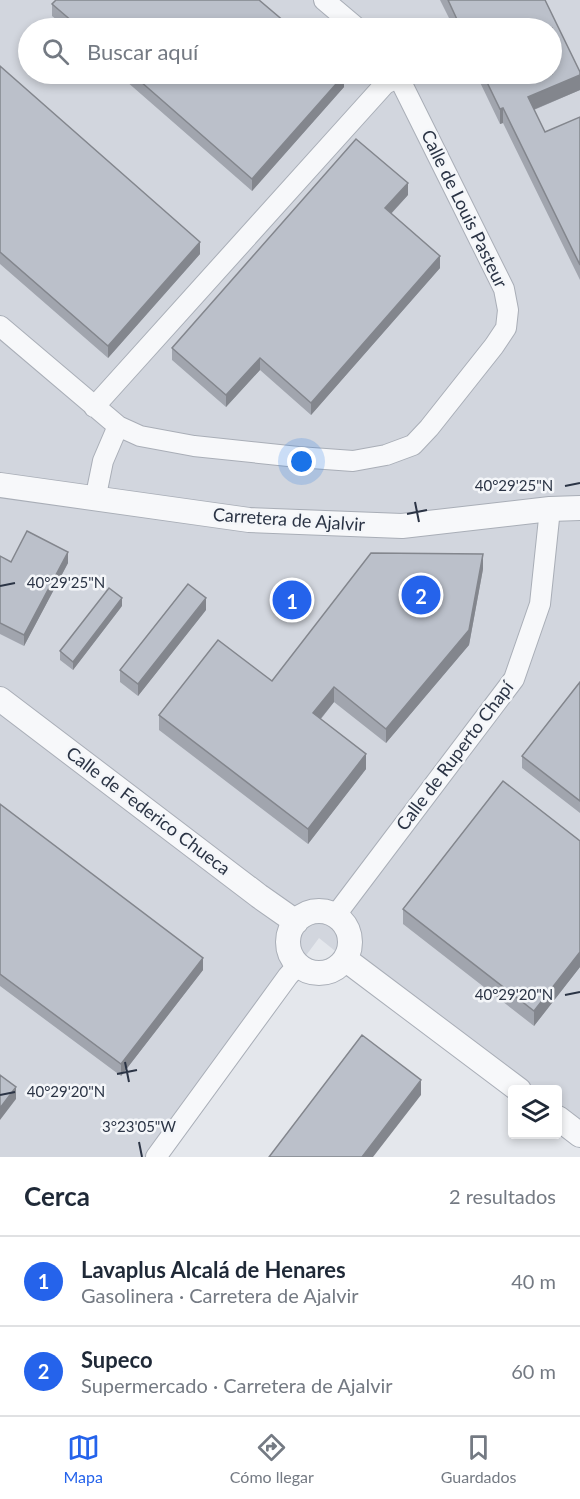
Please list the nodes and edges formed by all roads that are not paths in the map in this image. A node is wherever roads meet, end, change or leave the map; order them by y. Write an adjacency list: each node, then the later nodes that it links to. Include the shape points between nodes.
1 (324, 0): 2 (street)
2 (345, 18)
3 (385, 84): 6 (street, Calle de Louis Pasteur)
4 (402, 84): 7 (street, Calle de Louis Pasteur, via 504,289 508,310 506,327 494,346 429,428 413,445 353,461 194,446 140,436)
5 (0, 326): 6 (street, Calle de Louis Pasteur)
6 (94, 407): 7 (street, Calle de Louis Pasteur)
7 (118, 426): 9 (street, via 103,461)
8 (0, 485): 9 (street, Carretera de Ajalvir)
9 (95, 500): 11 (street, Carretera de Ajalvir, via 249,520 402,526)
10 (580, 508): 11 (street, Carretera de Ajalvir)
11 (550, 509): 13 (street, Calle de Ruperto Chapí, via 540,603 514,679)
12 (0, 699): 14 (street, Calle de Federico Chueca)
13 (336, 916): 14 (street, via 314,912); 15 (street, via 350,937)
14 (296, 922): 16 (street, via 288,944)
15 (345, 958): 16 (street, via 322,973); 17 (street)
16 (298, 965): 20 (street)
17 (514, 1085)
18 (562, 1121): 19 (street)
19 (580, 1135)
20 (156, 1157)

